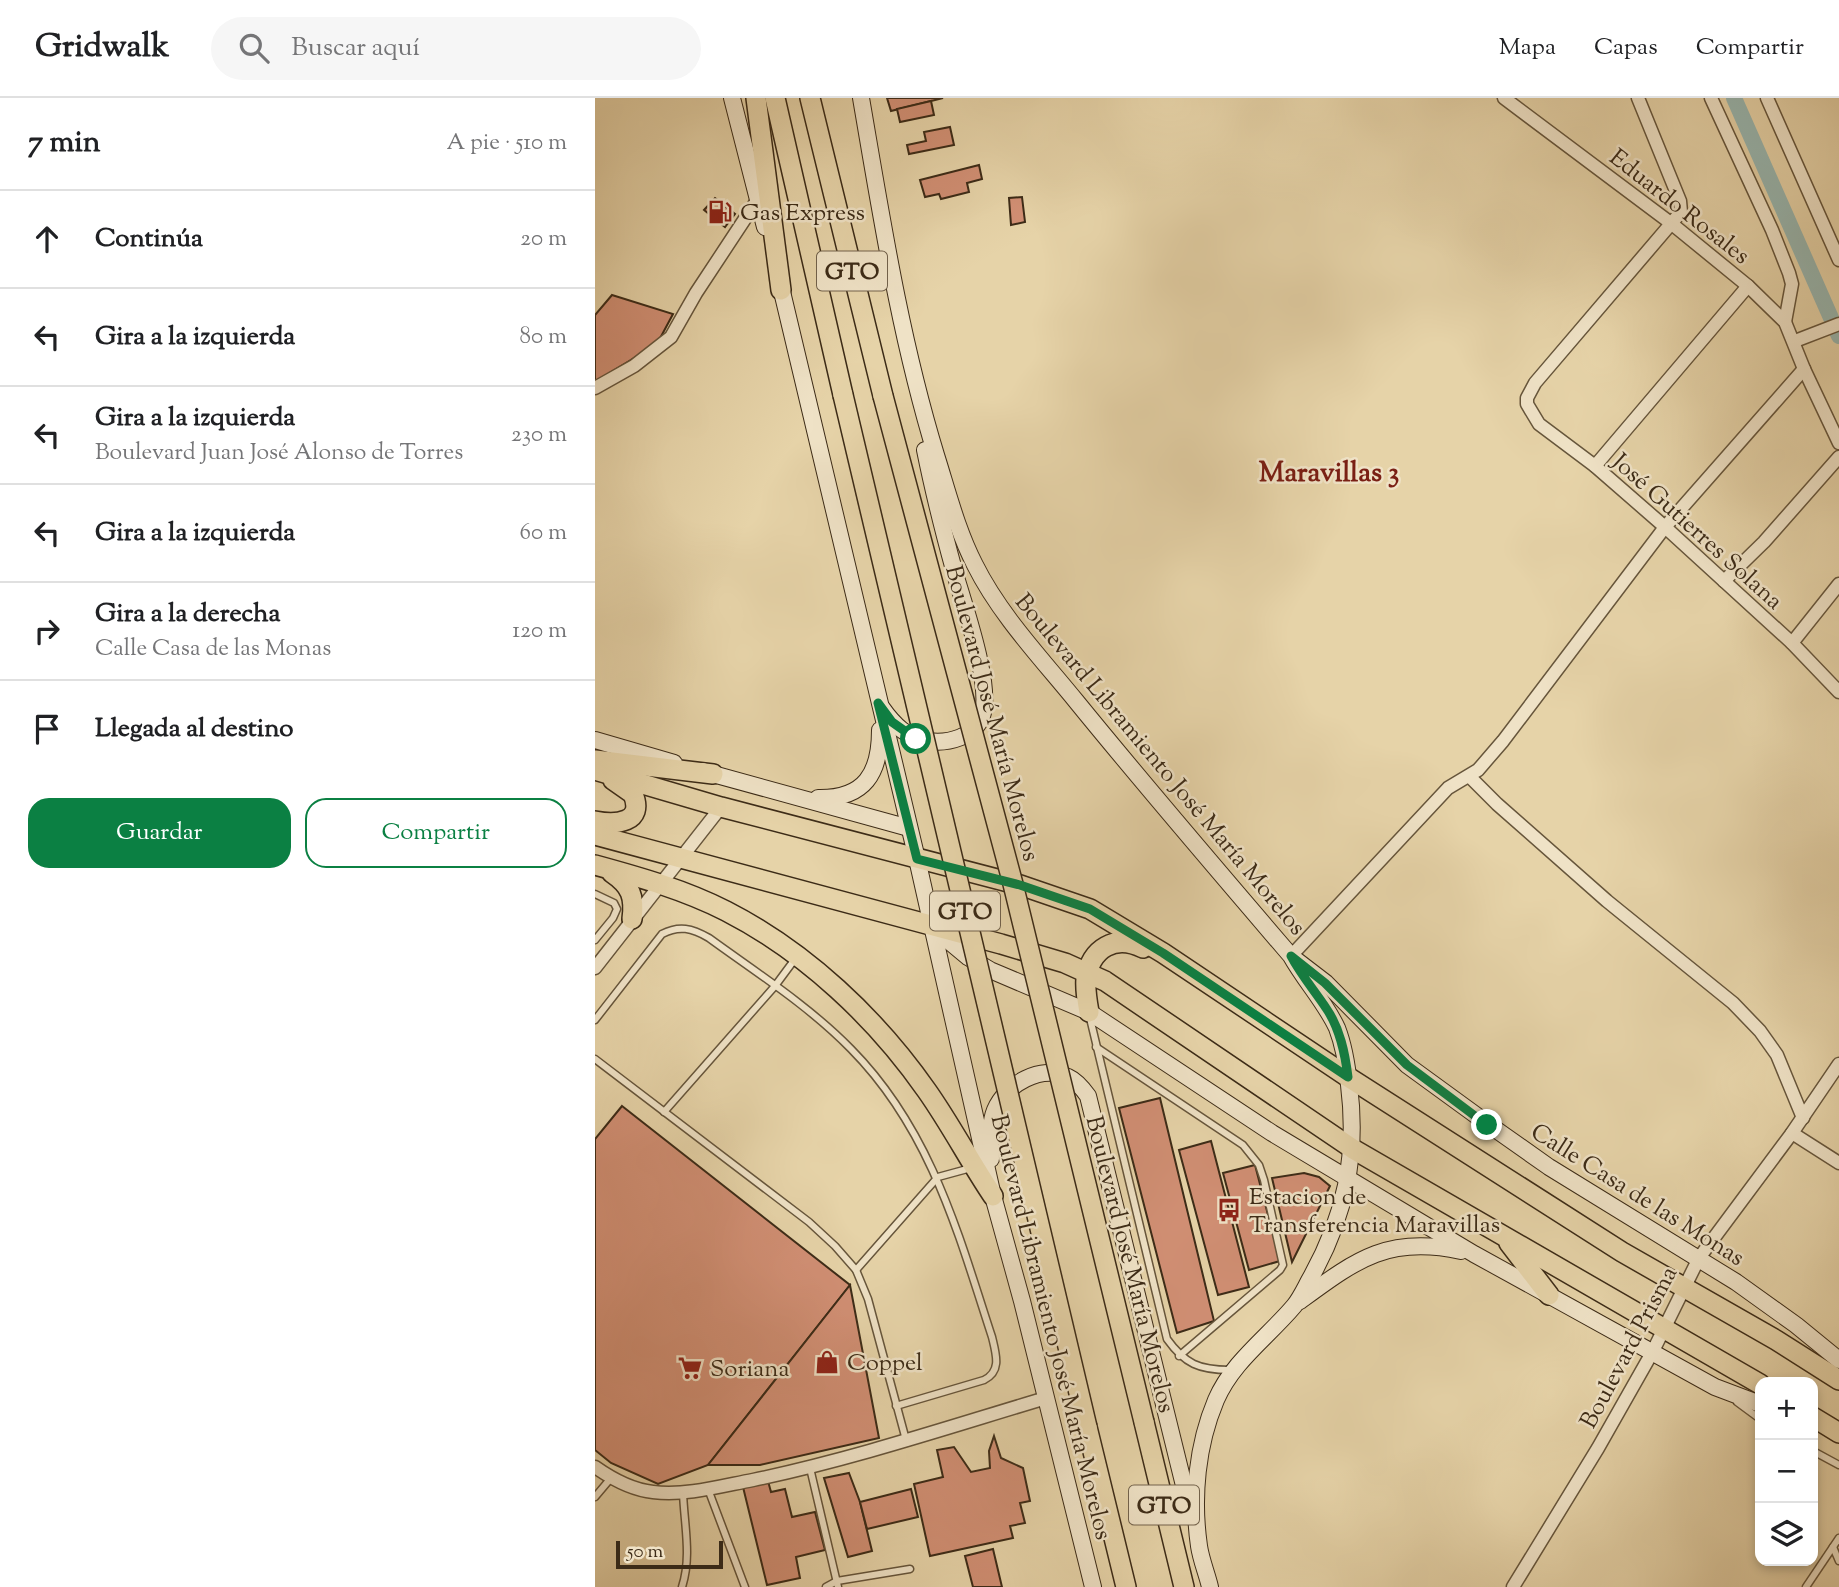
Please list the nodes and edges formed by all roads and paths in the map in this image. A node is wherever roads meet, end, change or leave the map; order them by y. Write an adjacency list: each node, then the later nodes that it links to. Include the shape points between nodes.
1 (732, 98): 14 (street, Boulevard Libramiento José María Morelos)
2 (755, 98): 18 (main road)
3 (775, 98): 114 (main road, GTO, bridge)
4 (810, 98): 13 (main road, Boulevard José María Morelos / GTO)
5 (824, 98): 13 (main road)
6 (861, 98): 24 (street, Boulevard Libramiento José María Morelos)
7 (1504, 98): 12 (street, Eduardo Rosales)
8 (1521, 98): 12 (street)
9 (1638, 98): 15 (street, via 1680,201 1681,212)
10 (1711, 98): 19 (street, via 1789,273)
11 (1767, 98): 16 (street)
12 (1528, 117): 15 (street, Eduardo Rosales)
13 (821, 147): 115 (main road, Boulevard José María Morelos / GTO, bridge, via 1013,884)
14 (758, 199): 18 (street, Boulevard Libramiento José María Morelos); 23 (street, via 671,337)
15 (1672, 224): 17 (street, Eduardo Rosales); 27 (street, José Gutierres Solana, via 1527,398 1539,424)
16 (1839, 260)
17 (1748, 286): 19 (street, Eduardo Rosales); 27 (street)
18 (781, 290): 33 (street, Boulevard Libramiento José María Morelos)
19 (1785, 322): 21 (street, Eduardo Rosales)
20 (1839, 324): 21 (street)
21 (1795, 341): 22 (street, Eduardo Rosales)
22 (1804, 369): 25 (street, Eduardo Rosales); 28 (street)
23 (595, 388)
24 (916, 389): 33 (street, via 932,485 977,651 983,714 977,728 966,735 933,741 902,731); 53 (street, Boulevard Libramiento José María Morelos, via 958,527 993,597 1150,792)
25 (1839, 443)
26 (1839, 457): 29 (street, via 1765,542)
27 (1595, 466): 28 (street, José Gutierres Solana)
28 (1665, 527): 29 (street, José Gutierres Solana); 38 (street, via 1503,741)
29 (1724, 581): 31 (street, José Gutierres Solana)
30 (1839, 584): 31 (street)
31 (1791, 643): 32 (street, José Gutierres Solana)
32 (1839, 692)
33 (878, 703): 39 (street, via 877,764 864,783 842,796); 42 (street, Boulevard Libramiento José María Morelos)
34 (595, 740): 37 (street)
35 (595, 760): 37 (main road)
36 (595, 771): 40 (main road); 41 (main road, via 633,794 636,805 624,821)
37 (713, 774): 39 (street)
38 (1469, 776): 53 (street, via 1448,788); 65 (street, via 1607,901 1733,1003 1777,1055)
39 (797, 797): 42 (street)
40 (721, 807): 44 (street); 45 (main road)
41 (595, 821)
42 (909, 828): 45 (street, Boulevard Libramiento José María Morelos)
43 (595, 835): 44 (main road)
44 (681, 859): 47 (street); 50 (main road)
45 (917, 859): 50 (street, Boulevard Libramiento José María Morelos); 59 (main road, via 1020,885 1090,909)
46 (599, 866): 47 (main road); 49 (main road, via 630,889)
47 (660, 884): 49 (street); 52 (main road, via 725,910)
48 (595, 894): 51 (lane, via 617,909)
49 (632, 919): 54 (street)
50 (932, 927): 55 (main road); 57 (street, via 990,970); 72 (street, Boulevard Libramiento José María Morelos)
51 (595, 940)
52 (797, 956): 56 (lane); 69 (main road, via 841,991 901,1055)
53 (1291, 956): 63 (street, Boulevard Libramiento José María Morelos, via 1337,1029); 75 (street, Calle Casa de las Monas, via 1325,983 1407,1065 1458,1103 1549,1167)
54 (595, 968)
55 (1088, 972): 57 (main road); 59 (main road, via 1105,947 1114,942 1132,943 1214,997); 67 (main road)
56 (775, 986): 58 (lane, via 697,931 674,928 654,943); 64 (lane); 70 (lane, via 825,1025 876,1076 914,1132)
57 (1089, 1012): 60 (lane); 71 (street)
58 (595, 1020)
59 (1263, 1021): 63 (main road)
60 (1096, 1047): 83 (lane, via 1161,1317 1167,1339); 83 (lane, via 1243,1145 1264,1180 1283,1265)
61 (595, 1059): 64 (lane)
62 (1839, 1064): 65 (street, Boulevard Prisma)
63 (1348, 1077): 67 (street, Boulevard Libramiento José María Morelos); 77 (main road)
64 (664, 1112): 76 (lane, via 809,1222)
65 (1803, 1118): 66 (street, Boulevard Prisma)
66 (1792, 1133): 68 (street); 75 (street, Boulevard Prisma)
67 (1353, 1149): 71 (street, Boulevard Libramiento José María Morelos); 73 (main road)
68 (1839, 1163)
69 (974, 1167): 70 (lane); 72 (main road)
70 (937, 1177): 76 (lane); 90 (lane, via 997,1363 991,1376 983,1380)
71 (1348, 1179): 74 (street); 79 (street, Boulevard Libramiento José María Morelos, via 1329,1240)
72 (993, 1196): 88 (street, Boulevard Libramiento José María Morelos); 105 (street, via 991,1130 1004,1094 1035,1075 1067,1076 1080,1085 1094,1112)
73 (1502, 1234): 78 (main road); 80 (main road)
74 (1474, 1254): 78 (street); 79 (street, via 1419,1245 1376,1252)
75 (1699, 1258): 77 (street, Boulevard Prisma); 82 (street, Calle Casa de las Monas)
76 (856, 1270): 90 (lane)
77 (1684, 1287): 80 (street, Boulevard Prisma); 85 (main road)
78 (1549, 1295): 81 (street)
79 (1295, 1305): 84 (street, Boulevard Libramiento José María Morelos)
80 (1664, 1328): 81 (street, Boulevard Prisma); 86 (main road)
81 (1653, 1351): 87 (street); 117 (street, Boulevard Prisma)
82 (1835, 1354)
83 (1179, 1356): 84 (lane, via 1193,1365)
84 (1232, 1370): 105 (street, Boulevard Libramiento José María Morelos, via 1209,1419 1199,1458)
85 (1839, 1380)
86 (1755, 1381)
87 (1716, 1387): 89 (street); 91 (lane)
88 (1046, 1398): 95 (street); 113 (street, Boulevard Libramiento José María Morelos)
89 (1755, 1402)
90 (896, 1406): 95 (lane)
91 (1755, 1415)
92 (1818, 1420): 94 (main road)
93 (1818, 1426): 94 (street)
94 (1839, 1433)
95 (906, 1440): 99 (street)
96 (1818, 1454): 97 (lane)
97 (1839, 1465)
98 (595, 1467): 100 (street)
99 (810, 1468): 101 (street); 109 (lane)
100 (611, 1478): 102 (street, via 650,1492); 103 (lane)
101 (708, 1489): 102 (street); 111 (lane)
102 (683, 1492): 110 (lane, via 687,1538)
103 (595, 1497)
104 (1839, 1538): 106 (lane)
105 (1199, 1547): 116 (street, Boulevard Libramiento José María Morelos)
106 (1833, 1547): 107 (lane); 118 (lane)
107 (1839, 1561)
108 (911, 1569): 109 (lane)
109 (838, 1584): 112 (lane)
110 (682, 1587)
111 (745, 1587)
112 (826, 1587)
113 (1093, 1587)
114 (1126, 1587)
115 (1184, 1587)
116 (1210, 1587)
117 (1513, 1587)
118 (1806, 1587)

